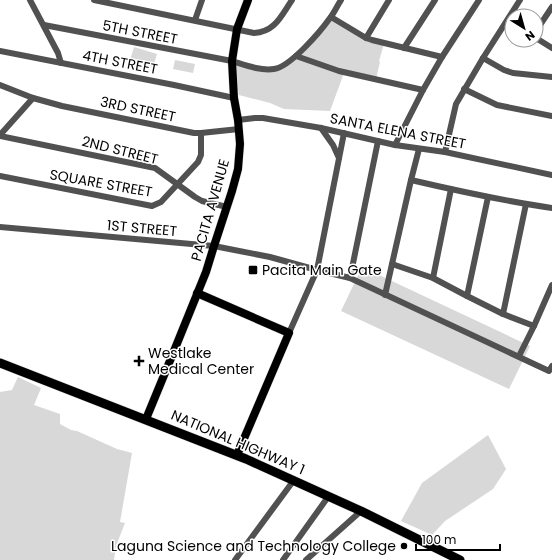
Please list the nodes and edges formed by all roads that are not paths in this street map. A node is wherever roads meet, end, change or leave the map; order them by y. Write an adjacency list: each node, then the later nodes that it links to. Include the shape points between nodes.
1 (30, 0): 15 (street)
2 (94, 0): 14 (street)
3 (202, 0): 14 (street)
4 (248, 0): 16 (main road, PACITA AVENUE)
5 (292, 0): 16 (street, via 278,21 266,30 254,33)
6 (341, 0): 12 (street, 5TH STREET)
7 (389, 0): 17 (street)
8 (435, 0): 18 (street)
9 (479, 0): 21 (street)
10 (520, 0): 22 (street)
11 (552, 7): 13 (street)
12 (331, 17): 17 (street); 20 (street, 5TH STREET)
13 (544, 19)
14 (196, 20): 16 (street)
15 (44, 25): 23 (street, 5TH STREET); 24 (street)
16 (237, 29): 23 (main road, PACITA AVENUE)
17 (366, 38): 18 (street)
18 (404, 48): 21 (street)
19 (0, 51): 24 (street, 4TH STREET)
20 (296, 56): 23 (street, 5TH STREET, via 275,69); 28 (street, via 339,71)
21 (442, 57): 28 (street)
22 (483, 58): 25 (street, via 514,73); 27 (street)
23 (232, 61): 30 (main road, PACITA AVENUE)
24 (62, 63): 30 (street, 4TH STREET)
25 (552, 77)
26 (0, 85): 29 (street, 3RD STREET)
27 (464, 89): 31 (street, via 497,105); 41 (street, via 456,104)
28 (423, 90): 39 (street)
29 (33, 98): 35 (street, 3RD STREET); 37 (street)
30 (234, 98): 32 (main road, PACITA AVENUE)
31 (552, 116)
32 (238, 120): 33 (street, SANTA ELENA STREET, via 263,118); 34 (main road, PACITA AVENUE)
33 (320, 128): 36 (street, SANTA ELENA STREET); 42 (street)
34 (240, 130): 35 (street, 3RD STREET); 50 (main road, PACITA AVENUE, via 239,163)
35 (201, 133): 46 (street, SQUARE STREET, via 201,155 198,162)
36 (344, 133): 38 (street, SANTA ELENA STREET); 42 (street)
37 (0, 136): 46 (street, 2ND STREET, via 156,168)
38 (378, 141): 39 (street, SANTA ELENA STREET); 56 (street)
39 (396, 145): 40 (street, SANTA ELENA STREET)
40 (419, 149): 41 (street, SANTA ELENA STREET); 45 (street)
41 (445, 152): 43 (street, SANTA ELENA STREET)
42 (340, 158): 55 (street)
43 (552, 175)
44 (0, 176): 46 (street, SQUARE STREET, via 152,206 161,202)
45 (411, 180): 47 (street); 54 (street)
46 (178, 184): 50 (street, 2ND STREET, via 202,201)
47 (451, 189): 48 (street); 57 (street)
48 (488, 197): 49 (street); 61 (street)
49 (526, 204): 51 (street); 62 (street)
50 (227, 207): 53 (main road, PACITA AVENUE)
51 (552, 208)
52 (0, 227): 53 (street, 1ST STREET)
53 (214, 246): 55 (street, 1ST STREET); 59 (main road, PACITA AVENUE)
54 (392, 264): 57 (street); 60 (street)
55 (317, 270): 56 (street, 1ST STREET); 64 (street)
56 (350, 278): 60 (street, 1ST STREET)
57 (432, 278): 61 (street)
58 (552, 285): 63 (street)
59 (197, 293): 64 (main road); 68 (main road, PACITA AVENUE)
60 (385, 295): 65 (street, 1ST STREET)
61 (466, 296): 62 (street)
62 (503, 314): 63 (street)
63 (534, 326): 65 (street)
64 (288, 333): 69 (main road)
65 (519, 356): 67 (street, 1ST STREET, via 550,371)
66 (0, 363): 68 (highway, NATIONAL HIGHWAY 1)
67 (552, 366)
68 (146, 419): 69 (highway, NATIONAL HIGHWAY 1)
69 (237, 455): 70 (highway, NATIONAL HIGHWAY 1)
70 (294, 480): 71 (highway, NATIONAL HIGHWAY 1); 73 (street)
71 (328, 497): 72 (highway, NATIONAL HIGHWAY 1); 74 (street)
72 (360, 511): 75 (street); 76 (highway, NATIONAL HIGHWAY 1)
73 (235, 560)
74 (283, 560)
75 (306, 560)
76 (460, 560)

